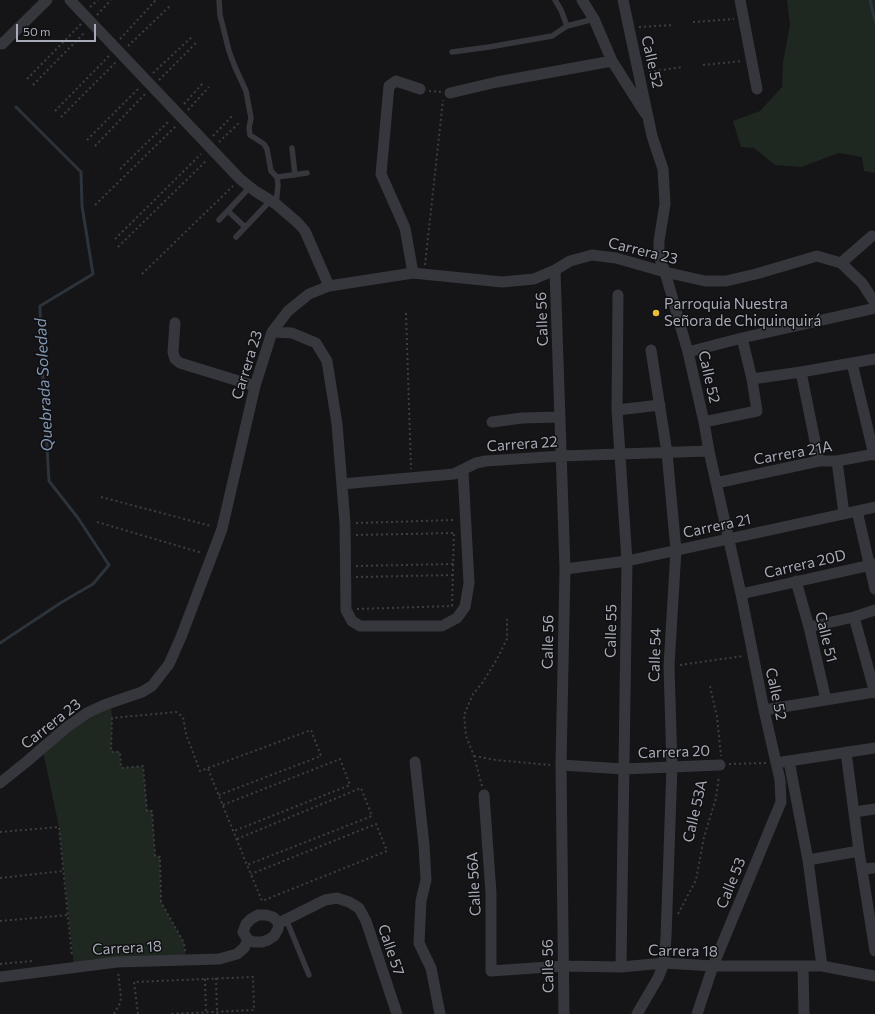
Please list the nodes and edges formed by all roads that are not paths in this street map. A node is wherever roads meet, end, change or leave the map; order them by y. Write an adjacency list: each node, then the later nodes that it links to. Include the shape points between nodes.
1 (47, 0): 10 (street)
2 (70, 0): 21 (street)
3 (219, 0): 20 (lane, via 229,51 246,91 251,118 250,134 264,144 271,171)
4 (556, 0): 9 (lane)
5 (582, 0): 8 (street)
6 (623, 0): 16 (street, Calle 52)
7 (740, 0): 13 (street)
8 (594, 19): 9 (lane); 12 (street)
9 (567, 26): 11 (lane, via 552,36)
10 (2, 44)
11 (452, 52)
12 (612, 61): 15 (street); 16 (street)
13 (757, 89)
14 (420, 90): 31 (street, via 396,81 389,86 382,174 405,228)
15 (450, 93)
16 (648, 119): 30 (street, Calle 52, via 663,169 665,204 659,256)
17 (292, 148): 19 (lane)
18 (308, 173): 19 (lane)
19 (294, 175): 20 (lane)
20 (277, 177): 22 (lane, via 278,185)
21 (250, 187): 22 (street); 23 (lane)
22 (273, 202): 25 (lane); 32 (street, via 304,231)
23 (228, 211): 24 (lane); 25 (lane)
24 (219, 220)
25 (245, 227): 27 (lane)
26 (872, 236): 28 (street)
27 (236, 237)
28 (841, 263): 30 (street, Carrera 23, via 816,256 726,281 705,281); 34 (street, via 862,283)
29 (555, 270): 30 (street, Carrera 23, via 570,261 592,255 616,258); 31 (street, Carrera 23, via 534,279 502,282); 48 (street, Calle 56)
30 (665, 272): 40 (street, Calle 52)
31 (418, 273): 32 (street, Carrera 23)
32 (329, 286): 37 (street, Carrera 23, via 309,294 288,310)
33 (618, 295): 47 (street, Calle 55)
34 (875, 303)
35 (875, 308): 38 (street)
36 (175, 323): 45 (street, via 173,352 175,359 180,363)
37 (272, 332): 45 (street, Carrera 23); 60 (street, via 292,333 316,343 327,361 337,424)
38 (742, 338): 40 (street); 44 (street)
39 (651, 350): 46 (street, Calle 54)
40 (688, 352): 50 (street, Calle 52)
41 (875, 359): 42 (street)
42 (852, 363): 43 (street); 53 (street)
43 (801, 372): 44 (street); 56 (street)
44 (752, 379): 50 (street, via 757,411)
45 (254, 386): 87 (street, Carrera 23, via 222,529 169,664 152,686 87,712)
46 (660, 405): 47 (street); 52 (street, Calle 54)
47 (617, 410): 54 (street, Calle 55)
48 (560, 417): 49 (street); 55 (street, Calle 56)
49 (492, 422)
50 (704, 422): 51 (street, Calle 52)
51 (709, 451): 52 (street, Carrera 22); 59 (street, Calle 52)
52 (667, 453): 54 (street, Carrera 22); 65 (street, Calle 54)
53 (874, 454): 57 (street, Carrera 21A)
54 (620, 455): 55 (street, Carrera 22); 66 (street, Calle 55)
55 (561, 456): 58 (street, Carrera 22, via 486,460); 68 (street, Calle 56)
56 (819, 461): 57 (street, Carrera 21A); 59 (street, Carrera 21A)
57 (837, 461): 63 (street)
58 (463, 470): 60 (street, Carrera 22, via 454,474); 60 (street, via 469,583 465,607 457,618 442,626 360,626 352,621 346,610)
59 (716, 483): 64 (street, Calle 52)
60 (342, 484)
61 (875, 507): 62 (street, Carrera 21)
62 (857, 511): 63 (street, Carrera 21); 67 (street)
63 (844, 514): 64 (street, Carrera 21)
64 (728, 539): 65 (street, Carrera 21); 71 (street, Calle 52)
65 (676, 550): 66 (street, Carrera 21); 85 (street, Calle 54, via 669,666)
66 (626, 561): 68 (street, Carrera 21); 86 (street, Calle 55)
67 (872, 564): 69 (street, Carrera 20D); 70 (street)
68 (565, 569): 83 (street, Calle 56)
69 (796, 581): 71 (street, Carrera 20D); 74 (street, Calle 51)
70 (875, 589)
71 (741, 594): 77 (street, Calle 52)
72 (875, 610): 73 (street)
73 (854, 617): 74 (street); 75 (street)
74 (809, 627): 76 (street, Calle 51)
75 (875, 693): 76 (street)
76 (826, 700): 77 (street)
77 (764, 710): 82 (street, Calle 52)
78 (875, 748): 79 (street)
79 (846, 752): 80 (street); 90 (street)
80 (789, 761): 82 (street); 92 (street)
81 (415, 762): 109 (street, via 426,880 421,901 419,943 431,968)
82 (776, 763): 100 (street, Calle 53, via 780,780 780,802)
83 (561, 765): 86 (street, Carrera 20); 99 (street, Calle 56)
84 (720, 765): 85 (street, Carrera 20)
85 (672, 766): 86 (street, Carrera 20); 98 (street, Calle 54)
86 (624, 769): 103 (street, Calle 55)
87 (0, 783)
88 (484, 795): 104 (street, Calle 56A, via 491,893)
89 (875, 809): 90 (street)
90 (854, 812): 91 (street)
91 (859, 851): 92 (street); 94 (street)
92 (808, 860): 102 (street)
93 (875, 868): 94 (street)
94 (862, 869): 97 (street)
95 (282, 921): 96 (street, via 274,936 268,940); 96 (street, via 258,915 244,928 243,932); 105 (lane); 108 (street, Calle 57, via 325,900 337,898 359,908)
96 (248, 940): 107 (street, Carrera 18, via 244,948 228,958 117,962)
97 (875, 951)
98 (664, 963): 100 (street, Carrera 18); 103 (street, Carrera 18); 111 (street)
99 (563, 966): 103 (street, Carrera 18); 104 (street, Carrera 18); 110 (street, Calle 56)
100 (713, 966): 101 (street, Carrera 18); 112 (street, Calle 53)
101 (803, 966): 102 (street, Carrera 18); 113 (street)
102 (822, 966): 106 (street, Carrera 18)
103 (621, 967)
104 (490, 971)
105 (309, 975)
106 (875, 976)
107 (0, 977)
108 (397, 1014)
109 (440, 1014)
110 (564, 1014)
111 (637, 1014)
112 (697, 1014)
113 (804, 1014)

